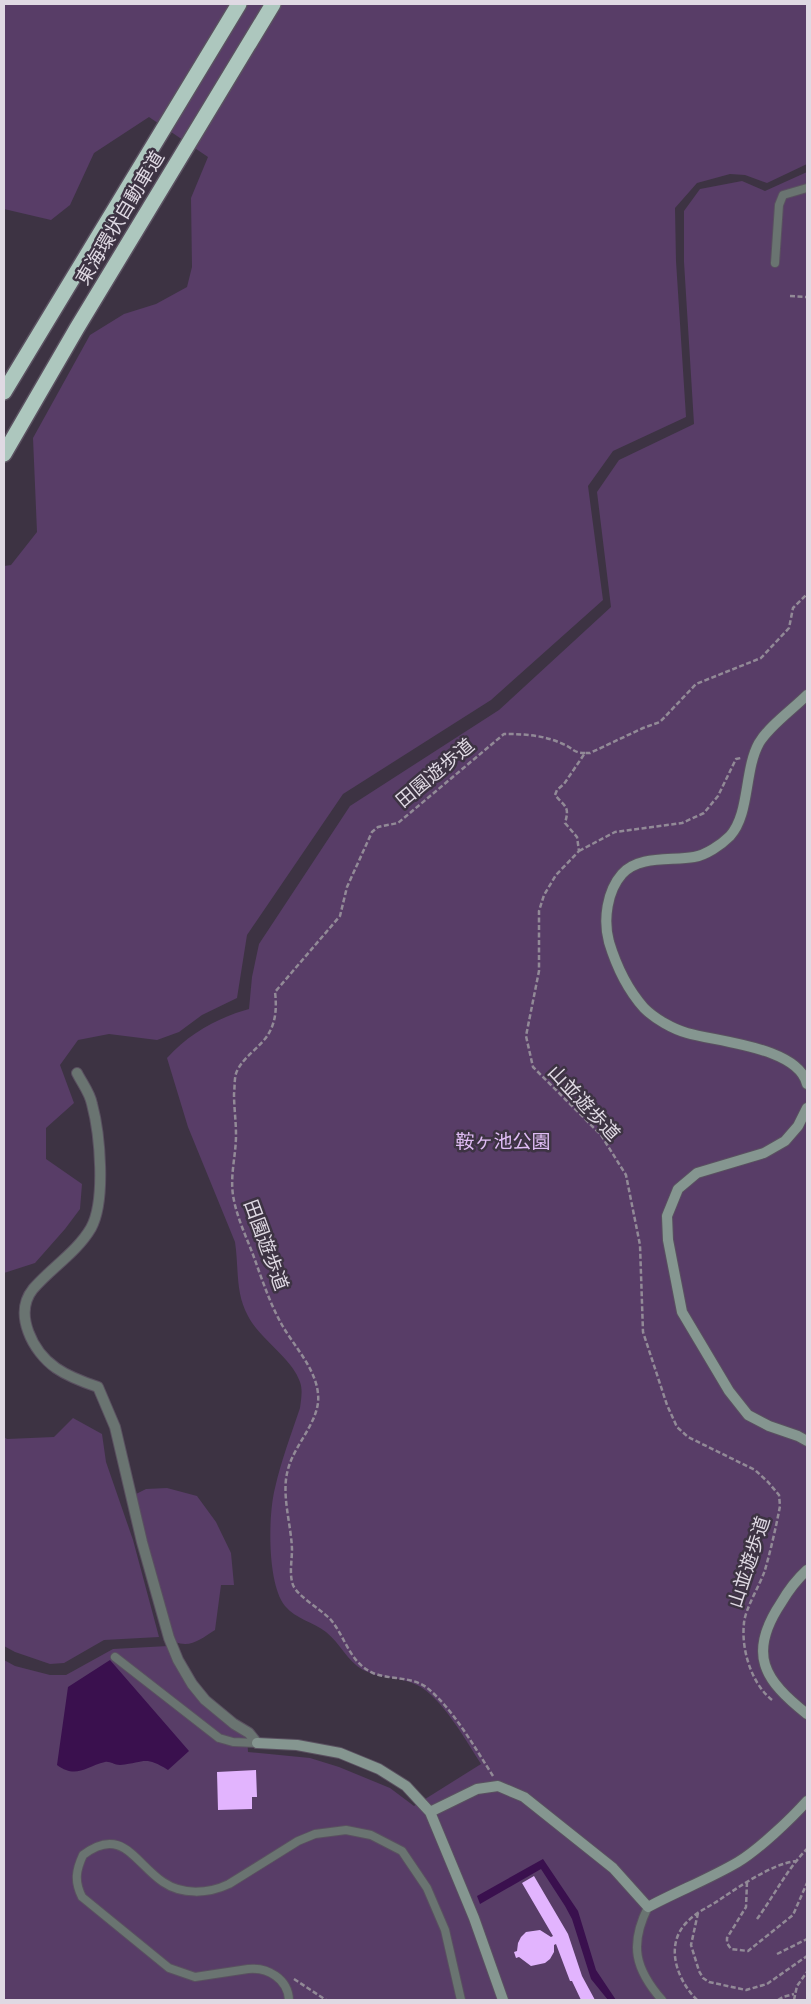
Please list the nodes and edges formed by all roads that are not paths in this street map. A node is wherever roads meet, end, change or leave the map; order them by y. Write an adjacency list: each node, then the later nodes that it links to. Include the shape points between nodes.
1 (239, 4): 5 (highway, 東海環状自動車道)
2 (273, 4): 6 (highway, 東海環状自動車道, via 76,328)
3 (807, 188): 4 (lane, via 783,195 779,205)
4 (775, 263)
5 (4, 392)
6 (4, 454)
7 (807, 695): 9 (street, via 760,743 739,820 730,836 696,857 636,864 624,872 612,888 607,935 614,959 645,1009 685,1032 779,1056 795,1065)
8 (77, 1073): 15 (street, via 92,1102 97,1134 100,1170 98,1209 82,1240 32,1290 24,1306 28,1332 54,1366 98,1387 116,1427 142,1542 178,1660 205,1700 249,1733)
9 (807, 1084)
10 (807, 1108): 11 (street, via 785,1141 764,1154 697,1173 678,1188 667,1216 668,1240 682,1312 729,1391 748,1415)
11 (807, 1441)
12 (807, 1570): 14 (street, via 771,1618 764,1641 763,1660 774,1684)
13 (115, 1657): 15 (lane, via 219,1738)
14 (807, 1714)
15 (257, 1743): 17 (street, via 297,1745 340,1753 380,1769 406,1786)
16 (807, 1801): 18 (street, via 740,1861)
17 (430, 1812): 18 (street, via 477,1789 498,1786 524,1798 613,1868); 21 (street, via 474,1918)
18 (648, 1907): 22 (lane, via 638,1929 636,1949 640,1967)
19 (289, 2000): 20 (lane, via 282,1982 257,1968 195,1977 169,1968 82,1897 76,1876 83,1854 100,1845 118,1844 163,1882 177,1889 203,1892 229,1884 315,1834 346,1830 371,1835 402,1851 427,1888 445,1930)
20 (461, 2000)
21 (503, 2000)
22 (662, 2000)

